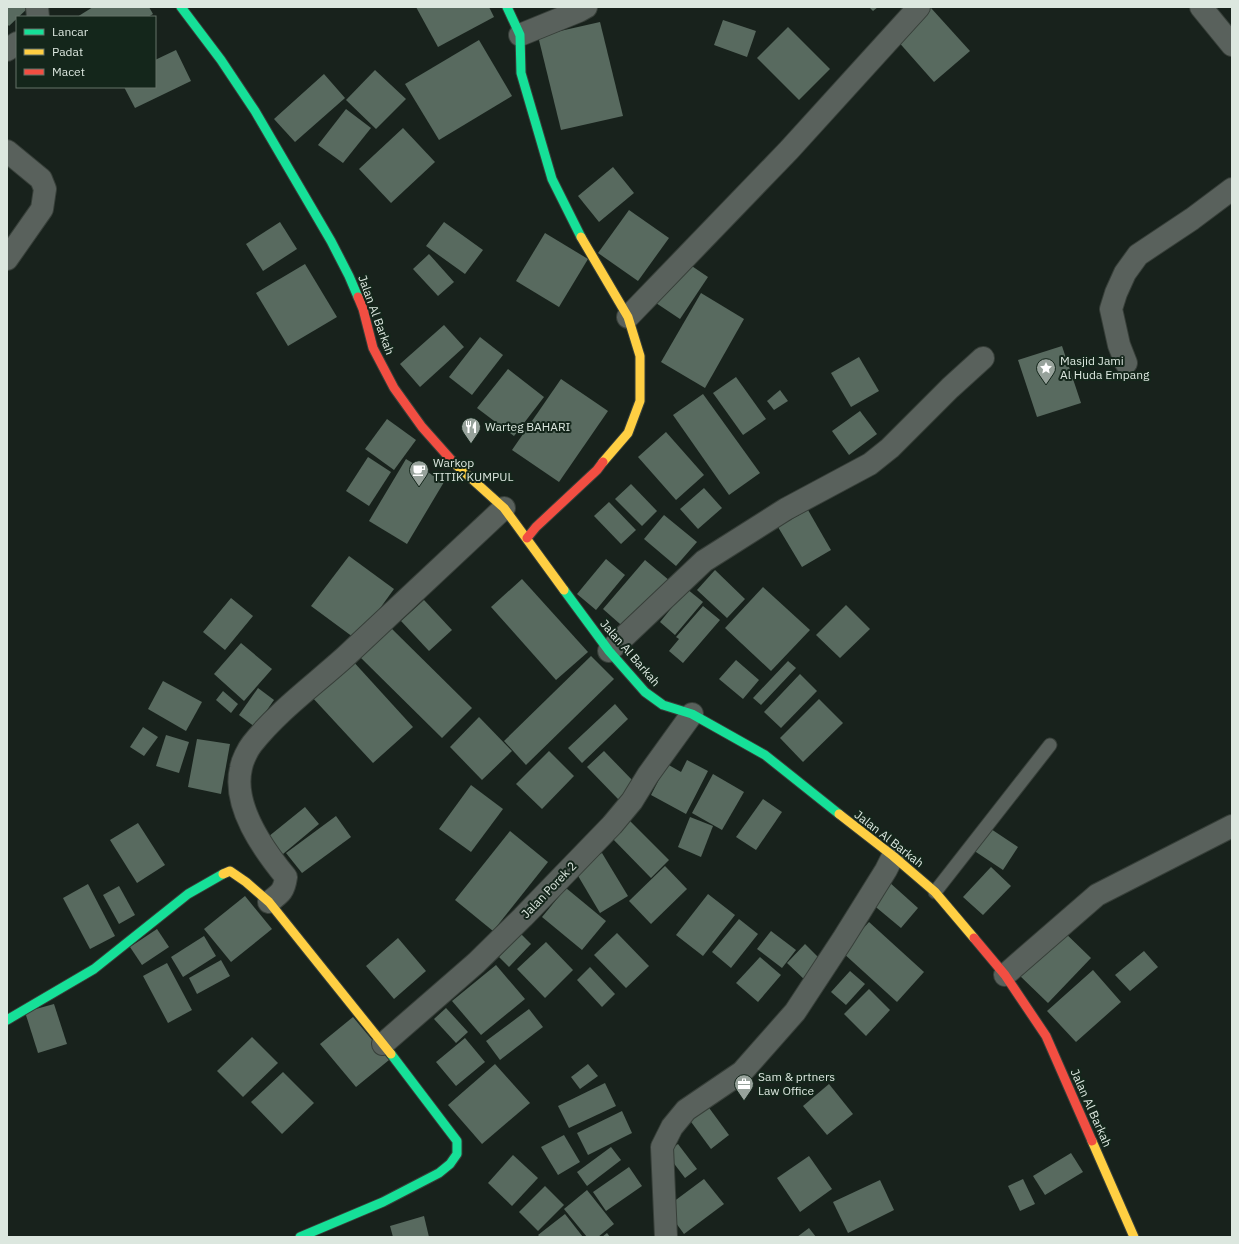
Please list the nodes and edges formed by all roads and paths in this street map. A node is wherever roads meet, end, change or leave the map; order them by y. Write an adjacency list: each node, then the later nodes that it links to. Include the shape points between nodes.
1 (181, 7): 16 (street, Jalan Al Barkah, via 255,111 331,241 363,309 373,348 394,388 422,426 456,465)
2 (507, 7): 6 (street)
3 (586, 7): 6 (street)
4 (919, 7): 13 (street, via 789,150)
5 (1202, 7): 8 (street)
6 (520, 35): 13 (street, via 521,73 552,179 575,226)
7 (16, 44): 9 (street)
8 (1232, 45)
9 (7, 50)
10 (7, 151): 12 (street, via 41,179 45,188 42,209)
11 (1232, 189): 15 (street, via 1138,255 1125,273 1111,309 1119,346)
12 (7, 259)
13 (628, 317): 17 (street, via 640,356 640,401 628,432 596,470)
14 (984, 358): 18 (street, via 870,464 786,509 704,560)
15 (1126, 364)
16 (504, 508): 17 (street, Jalan Al Barkah); 24 (street, via 272,722 251,745 241,768 240,792 245,814 262,845 286,876 284,887 278,896)
17 (527, 538): 18 (street, Jalan Al Barkah)
18 (609, 651): 19 (street, Jalan Al Barkah, via 645,692 663,705)
19 (692, 714): 22 (street, Jalan Al Barkah, via 765,756); 27 (street, Jalan Porek 2, via 632,801 612,825 476,963)
20 (1050, 745): 23 (lane)
21 (1232, 826): 25 (street, via 1097,895)
22 (893, 856): 23 (street, Jalan Al Barkah); 29 (street, via 843,939 794,1012 742,1072 686,1110 672,1127 662,1147)
23 (935, 892): 25 (street, Jalan Al Barkah)
24 (269, 902): 26 (street, via 230,871 217,876 188,894 94,969); 27 (street)
25 (1005, 974): 30 (street, Jalan Al Barkah, via 1046,1036)
26 (7, 1020)
27 (383, 1044): 28 (street, via 457,1141 457,1154 439,1173 383,1202)
28 (300, 1237)
29 (666, 1237)
30 (1134, 1237)

